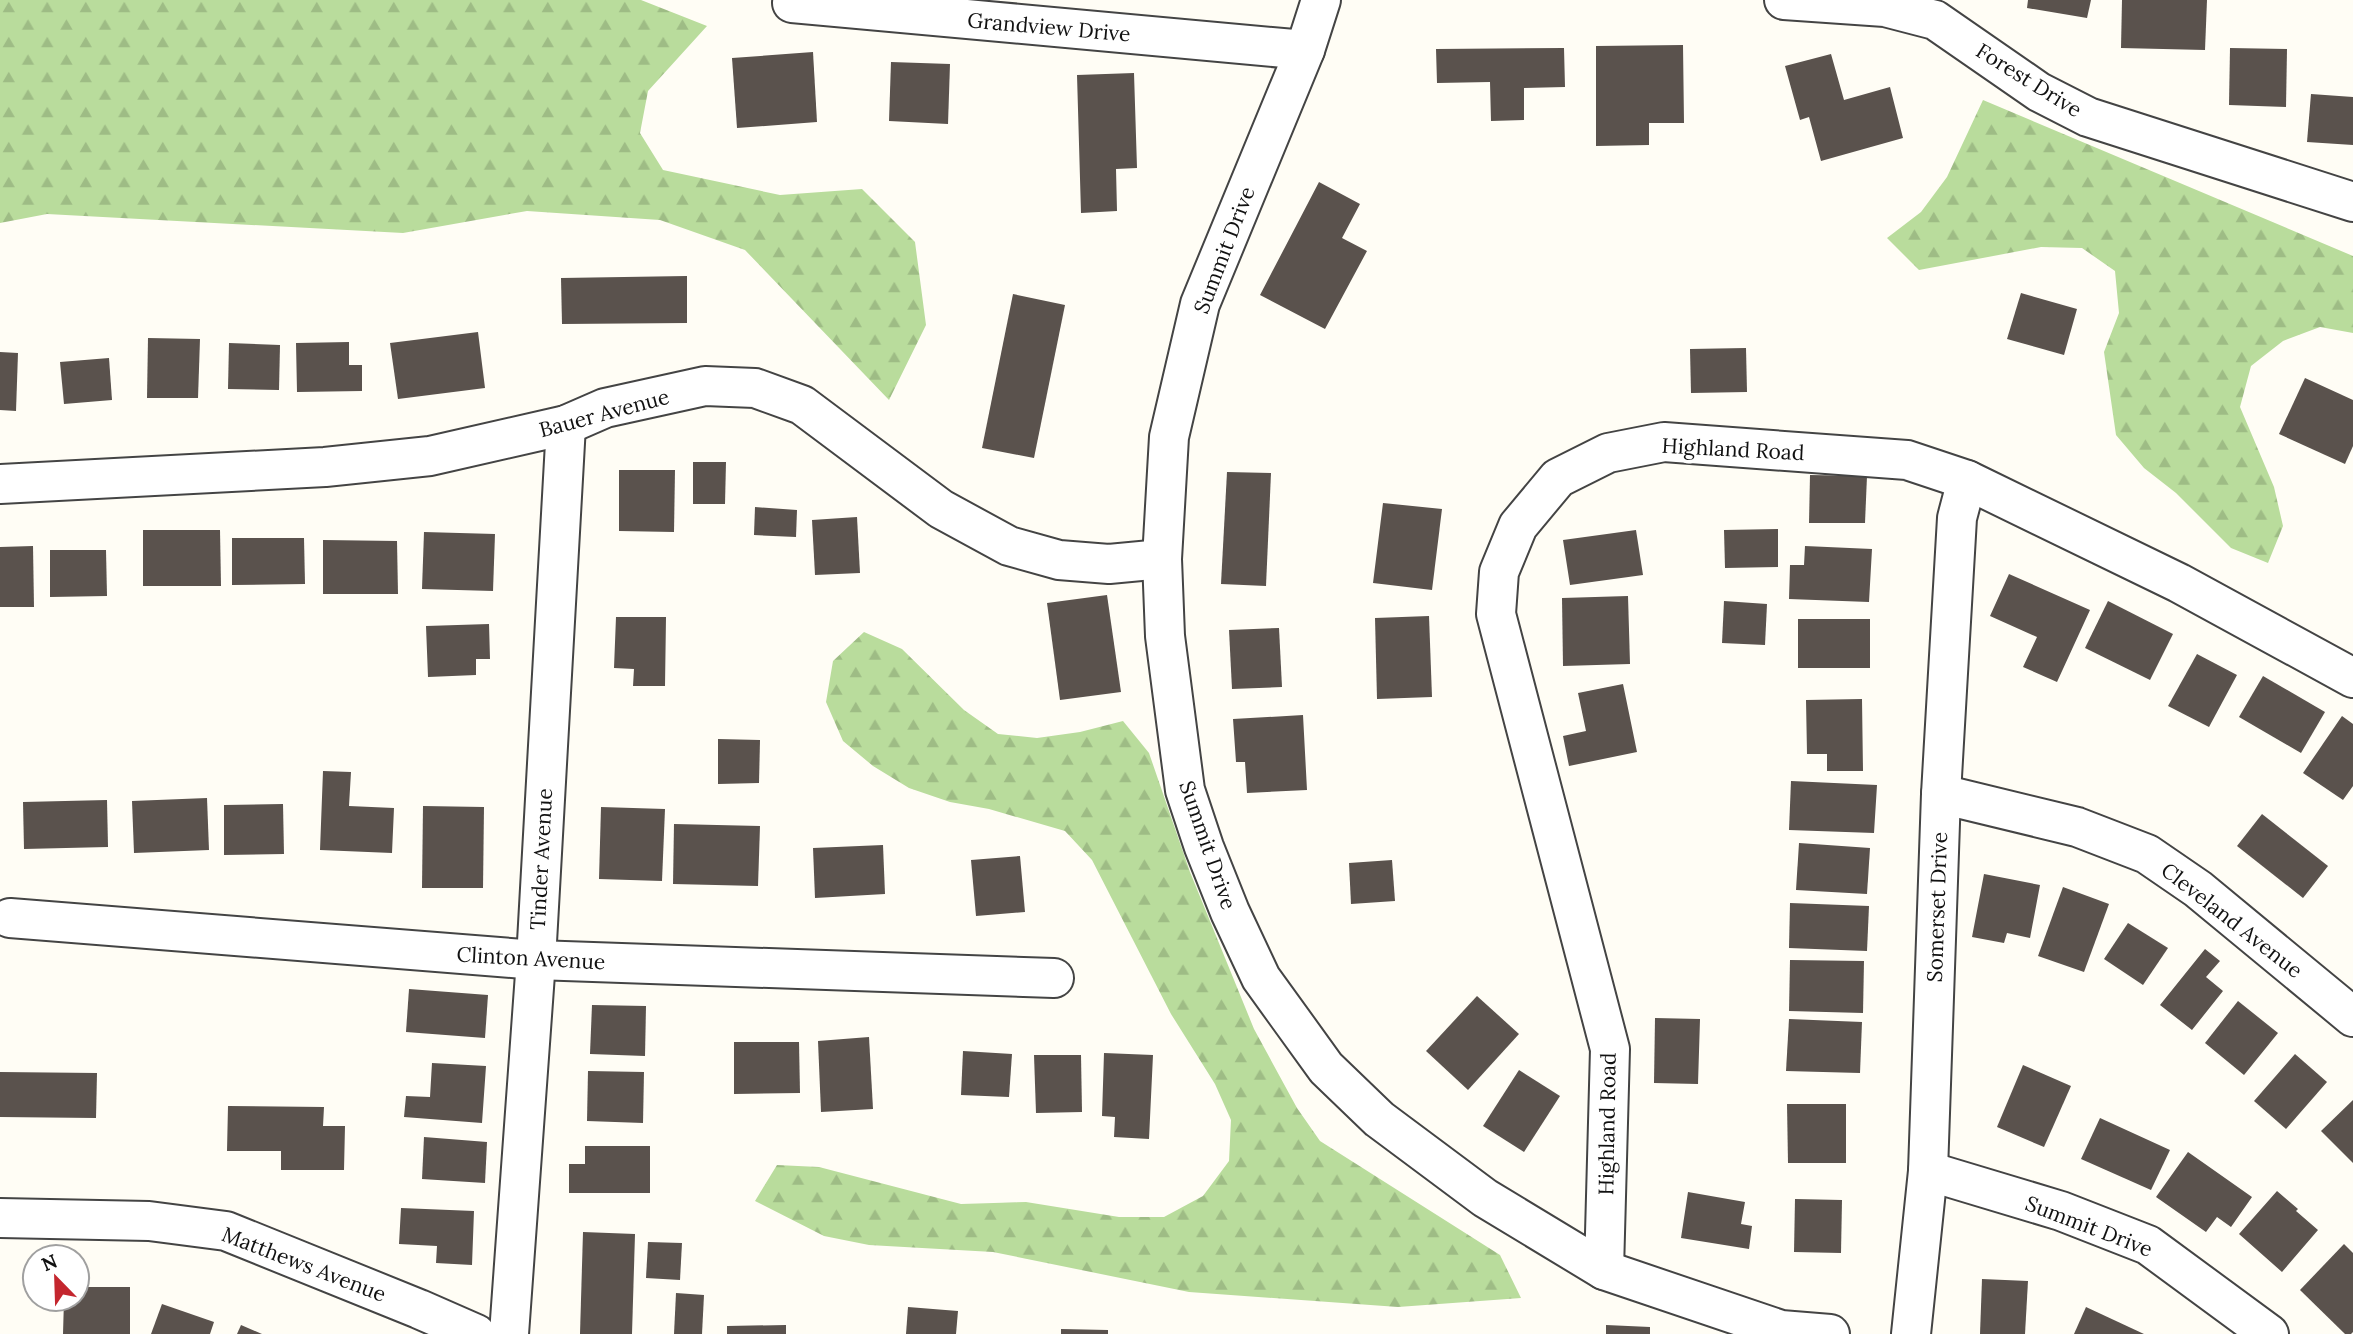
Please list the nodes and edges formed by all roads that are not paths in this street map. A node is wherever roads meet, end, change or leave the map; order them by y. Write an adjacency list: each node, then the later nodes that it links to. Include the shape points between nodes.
1 (1321, 0): 5 (street, Summit Drive)
2 (1784, 0): 4 (street, Forest Drive)
3 (792, 3): 5 (street, Grandview Drive)
4 (1942, 10): 6 (street, Forest Drive, via 2039,92 2088,117)
5 (1305, 50): 10 (street, Summit Drive, via 1200,304 1169,437)
6 (2353, 202)
7 (566, 425): 9 (street, Bauer Avenue, via 430,456 364,463); 10 (street, Bauer Avenue, via 605,408 705,386 755,388 802,405 941,509 1009,545 1059,560 1109,564); 14 (street, Tinder Avenue)
8 (1967, 480): 11 (street, Highland Road, via 2179,583); 12 (street, Somerset Drive, via 1957,518); 19 (street, Highland Road, via 1907,460 1664,442 1608,453 1558,478 1518,526 1499,572 1496,614 1610,1049)
9 (0, 484)
10 (1162, 559): 19 (street, Summit Drive, via 1165,636 1185,790 1230,912 1261,978 1326,1068 1379,1119 1485,1198)
11 (2353, 678)
12 (1941, 794): 16 (street, Cleveland Avenue, via 2077,827 2147,854 2198,889); 17 (street, Somerset Drive)
13 (10, 918): 14 (street, Clinton Avenue)
14 (536, 960): 15 (street, Clinton Avenue); 21 (street, Tinder Avenue)
15 (1054, 978)
16 (2353, 1017)
17 (1928, 1171): 23 (street, Somerset Drive); 24 (street, Summit Drive, via 2061,1211 2148,1245)
18 (0, 1218): 20 (street, Matthews Avenue, via 149,1221 226,1231)
19 (1604, 1270): 22 (street, Summit Drive, via 1781,1329)
20 (476, 1334)
21 (509, 1334)
22 (1830, 1334)
23 (1911, 1334)
24 (2269, 1334)

